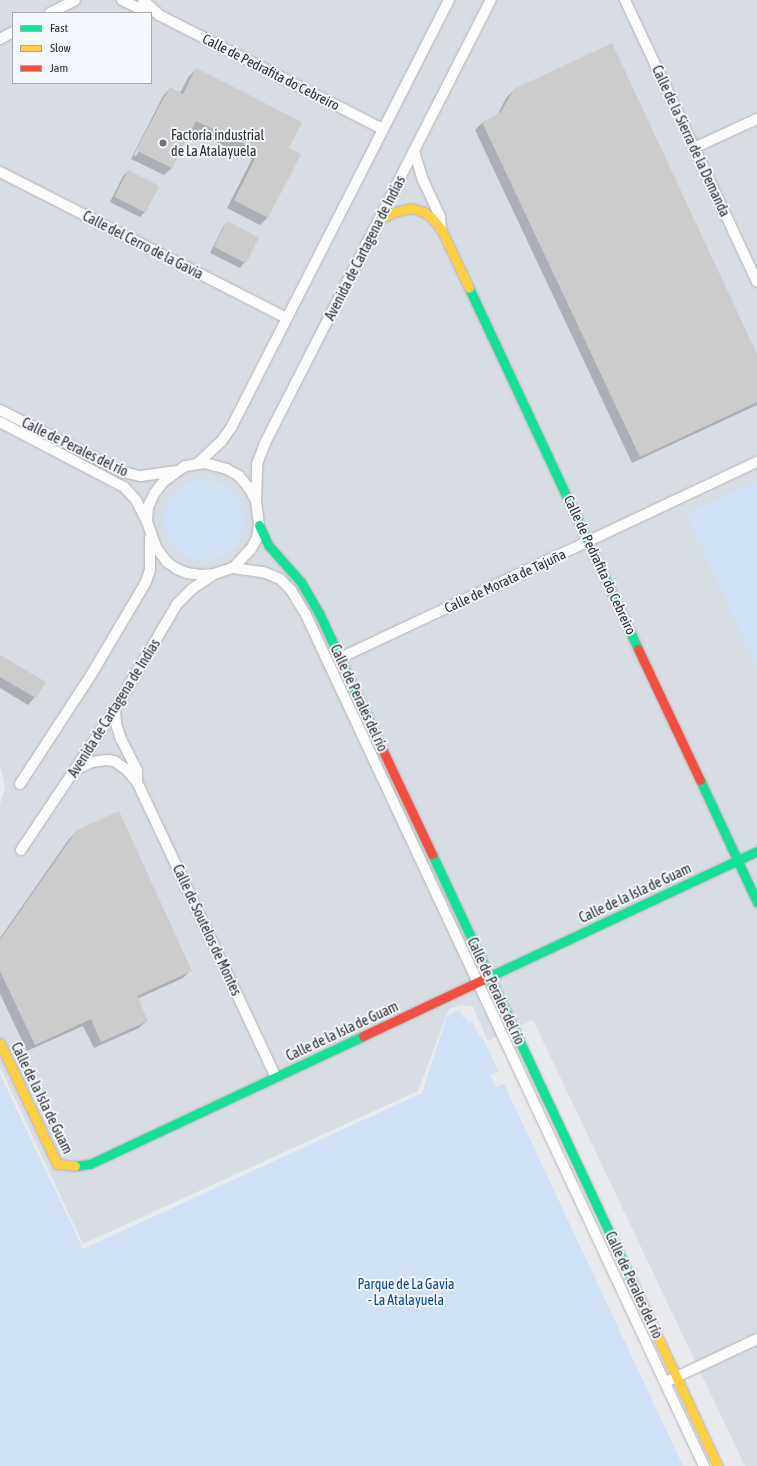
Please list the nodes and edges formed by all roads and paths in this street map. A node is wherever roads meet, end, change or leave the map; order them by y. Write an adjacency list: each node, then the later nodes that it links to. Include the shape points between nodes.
1 (75, 0): 7 (street)
2 (122, 0): 8 (street, Calle de Pedrafita do Cebreiro)
3 (143, 0): 9 (street, Calle de Pedrafita do Cebreiro)
4 (449, 0): 14 (street)
5 (491, 0): 16 (street, Avenida de Cartagena de Indias)
6 (625, 0): 15 (street, Calle de la Sierra de la Demanda)
7 (52, 12)
8 (149, 12)
9 (152, 12)
10 (153, 14): 14 (street, Calle de Pedrafita do Cebreiro)
11 (12, 33): 12 (street)
12 (0, 39)
13 (757, 119): 15 (street)
14 (383, 129): 21 (street)
15 (694, 148): 20 (street, Calle de la Sierra de la Demanda)
16 (414, 151): 18 (street, Avenida de Cartagena de Indias); 19 (street, Calle de Pedrafita do Cebreiro, via 423,180 440,216)
17 (0, 172): 21 (street, Calle del Cerro de la Gavia)
18 (379, 220): 19 (street, Calle de Pedrafita do Cebreiro, via 411,208 424,212); 27 (street, Avenida de Cartagena de Indias, via 265,443 257,464)
19 (441, 229): 31 (street, Calle de Pedrafita do Cebreiro)
20 (757, 282)
21 (286, 318): 25 (street, via 227,433 214,450)
22 (0, 410): 26 (street, Calle de Perales del río, via 123,472 141,476)
23 (0, 422): 28 (street, Calle de Perales del río, via 124,487 136,500)
24 (757, 462): 31 (street, Calle de Morata de Tajuña)
25 (197, 464): 26 (street); 27 (street, via 216,465 239,476)
26 (177, 471): 28 (street, via 164,481 154,494 148,507)
27 (256, 501): 29 (street)
28 (147, 522): 30 (street)
29 (259, 526): 32 (street, via 257,538 251,549); 34 (street, Calle de Perales del río, via 269,546 301,582)
30 (150, 534): 33 (street, via 167,562 177,569 187,574); 38 (street, via 150,570 146,582 91,675)
31 (588, 542): 34 (street, Calle de Morata de Tajuña); 41 (street, Calle de Pedrafita do Cebreiro)
32 (233, 568): 33 (street); 44 (street, Calle de Perales del río, via 263,572 280,579 299,602)
33 (214, 574): 35 (street, Avenida de Cartagena de Indias, via 180,600)
34 (340, 658): 43 (street, Calle de Perales del río)
35 (114, 709): 36 (street, Avenida de Cartagena de Indias); 37 (street, Calle de Soutelos de Montes, via 116,724 136,771)
36 (75, 770): 37 (street, Calle de Soutelos de Montes, via 92,762 110,760 121,765); 39 (street, Avenida de Cartagena de Indias)
37 (137, 782): 46 (street, Calle de Soutelos de Montes)
38 (20, 784)
39 (21, 850)
40 (757, 851): 41 (street, Calle de la Isla de Guam)
41 (738, 860): 42 (street, Calle de Pedrafita do Cebreiro); 43 (street, Calle de la Isla de Guam)
42 (757, 902)
43 (489, 976): 44 (street, Calle de la Isla de Guam); 48 (street, Calle de Perales del río)
44 (479, 981): 46 (street, Calle de la Isla de Guam); 49 (street, Calle de Perales del río)
45 (0, 1042): 46 (street, Calle de la Isla de Guam, via 57,1164 70,1166 90,1164)
46 (276, 1077)
47 (757, 1339): 48 (street)
48 (676, 1377): 49 (street); 51 (street, Calle de Perales del río)
49 (665, 1383): 50 (street, Calle de Perales del río)
50 (704, 1466)
51 (718, 1466)

